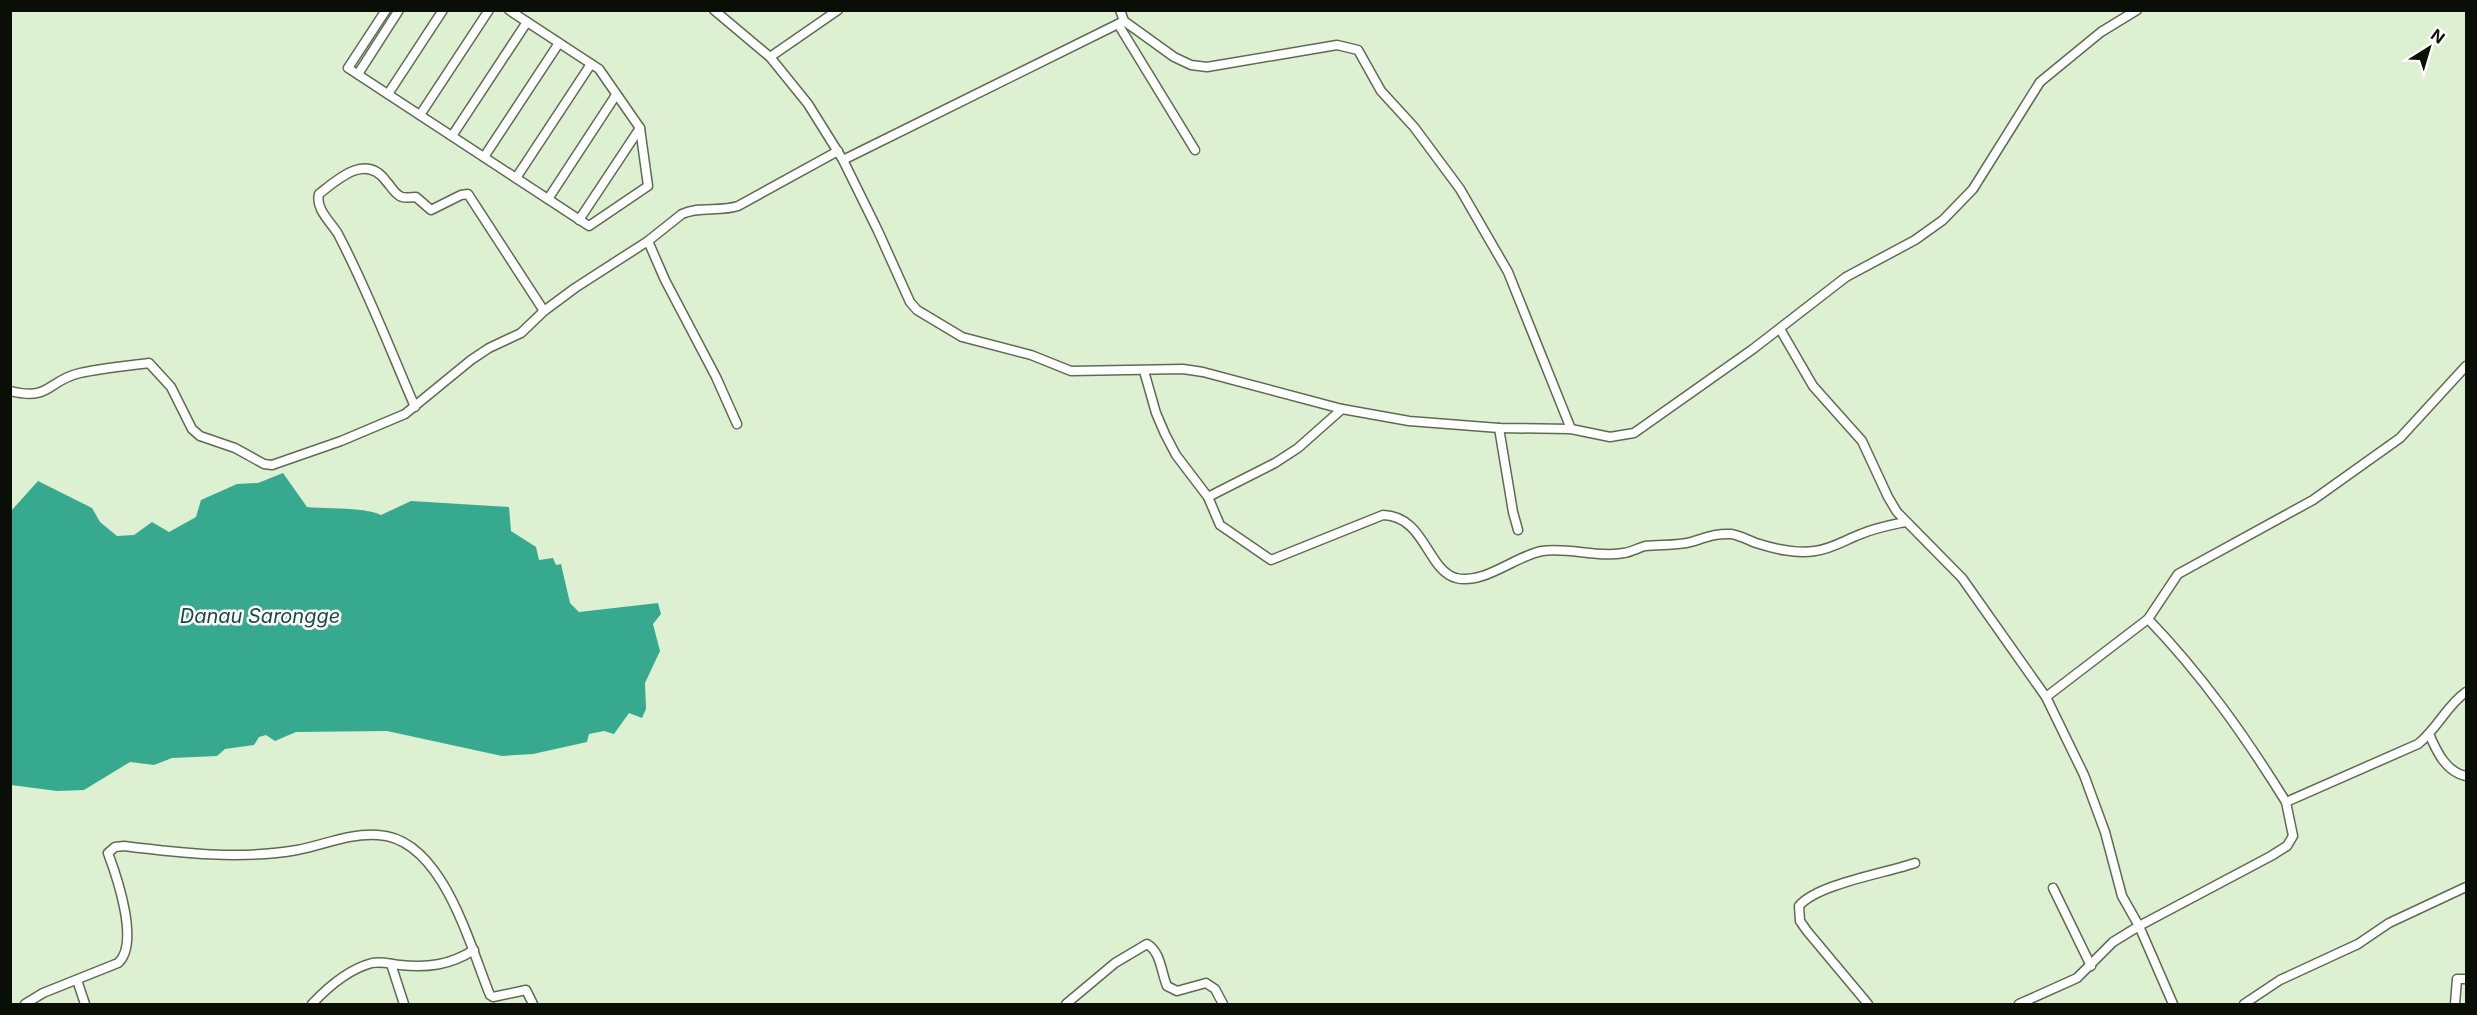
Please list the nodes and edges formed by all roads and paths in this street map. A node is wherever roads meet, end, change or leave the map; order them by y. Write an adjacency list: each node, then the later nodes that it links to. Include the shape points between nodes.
1 (386, 10): 15 (street, via 348,68)
2 (399, 10): 15 (street)
3 (443, 10): 16 (street)
4 (489, 10): 18 (street)
5 (509, 10): 10 (street)
6 (714, 10): 13 (street)
7 (838, 10): 13 (street)
8 (1120, 10): 11 (street)
9 (2133, 12): 30 (street, via 2040,82 1973,189 1943,220 1915,240 1846,277)
10 (527, 22): 12 (street); 20 (street)
11 (1121, 22): 21 (street); 24 (street); 38 (street, via 1174,57 1207,67 1337,45 1358,50 1381,91 1460,189 1508,272)
12 (559, 43): 14 (street); 23 (street)
13 (770, 57): 22 (street, via 808,104)
14 (591, 64): 17 (street, via 599,69); 25 (street)
15 (358, 74): 16 (street)
16 (388, 94): 18 (street)
17 (616, 95): 19 (street); 26 (street)
18 (420, 115): 20 (street)
19 (640, 128): 27 (street); 27 (street, via 648,186 589,226)
20 (452, 136): 23 (street)
21 (1195, 150)
22 (838, 151): 24 (street); 28 (street, via 738,206 688,211)
23 (484, 157): 25 (street)
24 (843, 160): 32 (street, via 909,302 917,310 962,337 1031,355 1071,371)
25 (516, 178): 26 (street)
26 (548, 199): 27 (street)
27 (579, 220)
28 (648, 241): 29 (street); 36 (street)
29 (544, 311): 34 (street, via 521,333 471,360); 34 (street, via 468,194 431,210 416,197 397,194 374,170 346,172 319,194 319,205 378,318)
30 (1780, 329): 38 (street, via 1634,434 1610,437); 40 (street, via 1814,386 1862,441 1888,497)
31 (2466, 366): 42 (street, via 2400,438 2380,454 2313,500 2178,574)
32 (1144, 370): 35 (street, via 1203,372); 39 (street, via 1165,434)
33 (10, 391): 34 (street, via 36,395 80,373 149,363 171,387 192,429 200,436 272,465 341,441)
34 (415, 407)
35 (1342, 409): 37 (street, via 1409,421); 39 (street, via 1298,448)
36 (737, 424)
37 (1499, 428): 38 (street); 41 (street)
38 (1571, 429)
39 (1208, 497): 40 (street, via 1225,529 1271,560 1371,519 1392,515 1417,533 1439,565 1455,578 1484,576 1526,554 1549,550 1624,554 1716,534 1735,535 1790,552 1815,551)
40 (1905, 522): 44 (street, via 1962,578)
41 (1518, 530)
42 (2148, 619): 44 (street); 47 (street, via 2185,657 2221,704)
43 (2466, 692): 45 (street)
44 (2046, 697): 51 (street, via 2084,775 2122,896)
45 (2429, 734): 46 (street, via 2438,756 2458,774); 47 (street, via 2409,749)
46 (2466, 776)
47 (2286, 802): 51 (street, via 2293,836 2287,846 2244,873)
48 (1915, 863): 65 (street, via 1828,887 1799,906 1800,921 1807,932)
49 (2466, 887): 67 (street, via 2280,980)
50 (2053, 888): 54 (street)
51 (2139, 926): 54 (street, via 2113,942); 66 (street)
52 (474, 950): 53 (street, via 424,968); 55 (street, via 448,893 431,867 409,846 389,837 358,836 297,850 248,854 124,846 108,853 127,925 126,951 118,963); 62 (street, via 491,997 526,990)
53 (392, 964): 60 (street, via 372,963 359,969 325,991); 61 (street)
54 (2091, 966): 57 (street, via 2065,985)
55 (77, 980): 58 (street, via 43,993); 59 (street)
56 (2466, 980): 68 (street, via 2457,979)
57 (2024, 1004)
58 (25, 1005)
59 (85, 1005)
60 (312, 1005)
61 (404, 1005)
62 (533, 1005)
63 (1066, 1005): 64 (street, via 1115,963 1147,944 1154,949 1167,986 1177,991 1206,983 1215,988)
64 (1223, 1005)
65 (1868, 1005)
66 (2173, 1005)
67 (2244, 1005)
68 (2456, 1005)

